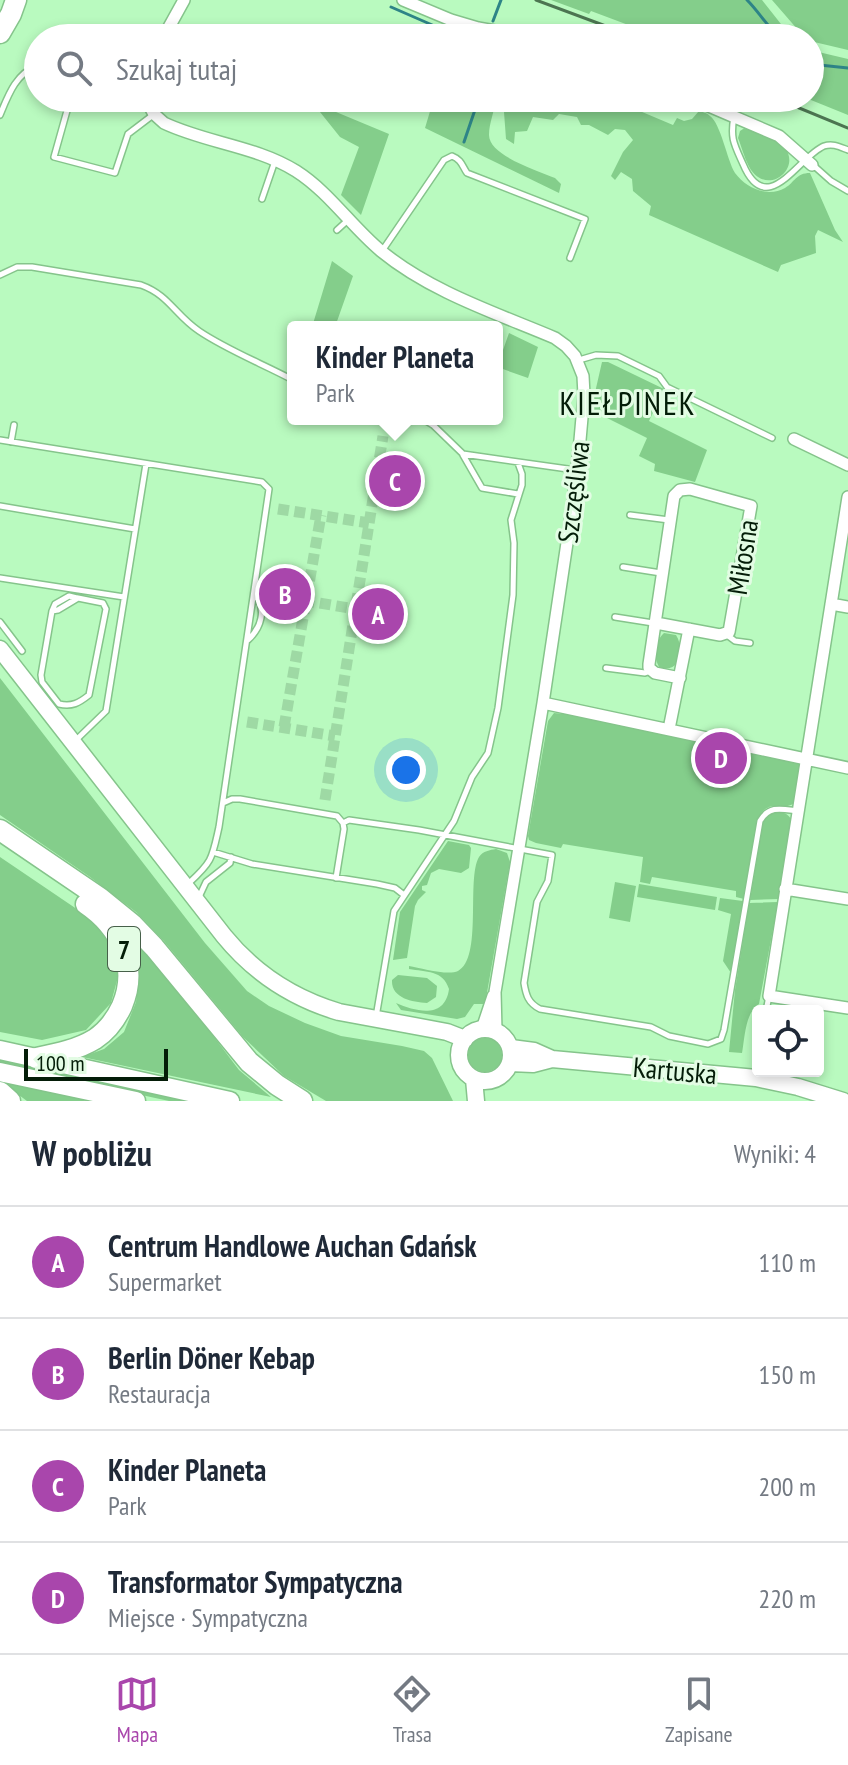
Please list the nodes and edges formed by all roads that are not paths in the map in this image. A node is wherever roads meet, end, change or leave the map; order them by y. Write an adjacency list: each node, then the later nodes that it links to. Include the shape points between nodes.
1 (8, 0): 7 (highway)
2 (16, 0): 7 (highway)
3 (184, 0): 5 (street)
4 (403, 0): 6 (street)
5 (171, 24)
6 (465, 24)
7 (2, 31)
8 (24, 72): 12 (lane)
9 (67, 112): 11 (lane, via 54,157 115,173 128,134)
10 (724, 112): 13 (street)
11 (154, 114): 15 (street, via 171,126)
12 (0, 115)
13 (734, 116): 16 (street, via 779,136); 16 (lane, via 731,134 755,182 773,186)
14 (848, 150): 16 (lane, via 823,147)
15 (275, 160): 18 (lane); 19 (street, via 309,180)
16 (810, 162): 17 (lane)
17 (848, 191)
18 (262, 199)
19 (348, 219): 20 (lane); 21 (street)
20 (337, 230)
21 (381, 252): 22 (lane, via 444,160 452,156 467,173 585,219); 24 (street, via 440,292 555,338)
22 (570, 258)
23 (0, 275): 25 (lane, via 32,267 153,289 203,334)
24 (578, 361): 28 (lane, via 618,356 659,376 667,387); 36 (street, Szczęśliwa, via 584,385)
25 (287, 377)
26 (14, 425): 31 (lane)
27 (433, 425): 32 (lane)
28 (772, 438)
29 (794, 439): 35 (street)
30 (0, 440): 31 (lane)
31 (11, 442): 34 (lane)
32 (463, 454): 33 (lane); 37 (lane, via 482,488)
33 (518, 463): 36 (lane); 37 (lane)
34 (146, 464): 42 (lane); 66 (lane, via 262,482 269,494 255,593 262,609 259,628 248,640)
35 (848, 465)
36 (577, 470): 61 (street, Szczęśliwa)
37 (518, 494): 70 (lane, via 511,520 513,595 498,708 488,753)
38 (848, 497): 47 (street)
39 (0, 506): 42 (lane)
40 (630, 515): 41 (lane)
41 (670, 520): 44 (street, Miłosna); 53 (street, Miłosna, via 680,490 751,506)
42 (135, 529): 46 (lane)
43 (623, 567): 44 (lane)
44 (662, 573): 51 (street, Miłosna)
45 (0, 578): 46 (lane)
46 (124, 597): 63 (lane, via 106,711)
47 (831, 604): 48 (street); 64 (street)
48 (848, 607)
49 (615, 617): 51 (lane)
50 (0, 622): 56 (lane)
51 (656, 623): 52 (street, Miłosna); 58 (street, Miłosna)
52 (689, 629): 53 (street, Miłosna); 59 (street)
53 (727, 634): 54 (lane)
54 (750, 643)
55 (0, 649): 63 (street)
56 (22, 651)
57 (606, 668): 58 (lane)
58 (651, 671): 59 (street)
59 (680, 678): 62 (street)
60 (91, 687): 60 (lane, via 81,702 65,706 42,682 52,611 69,596 103,603 106,609)
61 (543, 703): 62 (street); 72 (street, Szczęśliwa)
62 (669, 729): 64 (street)
63 (72, 744): 76 (street)
64 (807, 760): 65 (street); 67 (street)
65 (848, 768)
66 (222, 804): 68 (lane, via 232,799 262,802 331,814); 73 (lane)
67 (798, 811): 72 (lane, via 771,809 760,821 724,1030 721,1039 708,1044 532,1004 524,983 537,902 548,881 552,855); 77 (street)
68 (343, 823): 70 (lane); 75 (lane)
69 (0, 830): 96 (highway, via 132,924 249,1062)
70 (444, 835): 72 (lane); 78 (lane)
71 (0, 846): 89 (highway, 7, via 93,909 120,940 128,963 124,1001 107,1029 71,1050)
72 (518, 848): 85 (street, Szczęśliwa)
73 (213, 852): 74 (lane); 76 (lane, via 206,867)
74 (231, 857): 75 (lane); 80 (lane, via 206,882)
75 (336, 878): 78 (lane, via 395,888)
76 (185, 886): 80 (street)
77 (785, 889): 79 (street); 81 (street)
78 (404, 895): 84 (lane, via 394,911)
79 (848, 899)
80 (197, 902): 84 (street, via 233,948 275,985 322,1007)
81 (769, 996): 82 (lane); 83 (street)
82 (767, 1005)
83 (848, 1008)
84 (376, 1018): 86 (street, via 430,1030 442,1042)
85 (489, 1030): 86 (street, via 470,1034); 88 (street, via 505,1038)
86 (462, 1045): 91 (street, via 462,1068)
87 (0, 1050): 89 (main road)
88 (510, 1056): 91 (street, via 502,1075); 98 (street, Kartuska, via 534,1051 552,1059 756,1078)
89 (36, 1058): 95 (main road)
90 (0, 1072): 94 (main road)
91 (481, 1080): 97 (street)
92 (0, 1092): 93 (highway)
93 (10, 1101)
94 (136, 1101)
95 (230, 1101)
96 (302, 1101)
97 (478, 1101)
98 (843, 1101)

